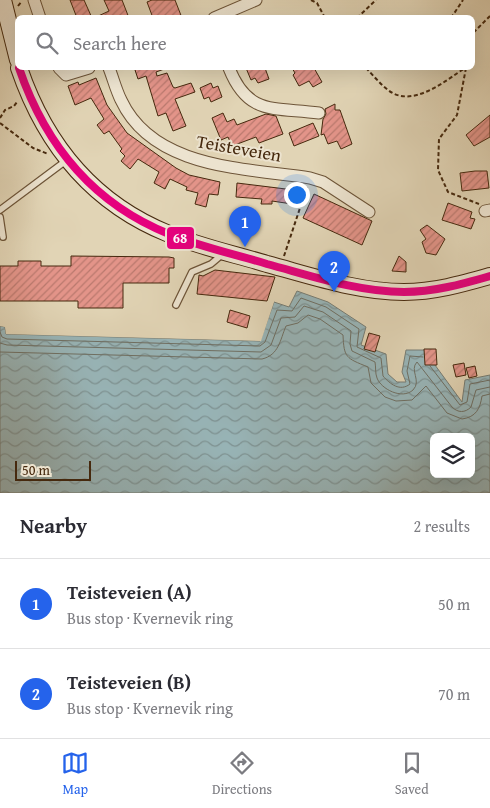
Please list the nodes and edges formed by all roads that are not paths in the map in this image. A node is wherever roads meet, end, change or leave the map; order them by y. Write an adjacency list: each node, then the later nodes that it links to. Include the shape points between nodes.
1 (4, 0): 6 (main road)
2 (34, 0): 4 (street)
3 (256, 0): 5 (street)
4 (39, 15)
5 (221, 15)
6 (15, 47)
7 (21, 70): 13 (main road, via 36,110)
8 (61, 70): 9 (street, via 66,75)
9 (82, 70)
10 (110, 70): 15 (street, Teisteveien, via 121,101 131,116 166,147 201,162 323,182)
11 (230, 70): 12 (street, via 240,92 257,105)
12 (319, 113)
13 (61, 158): 14 (lane); 18 (main road, via 127,213 170,234)
14 (0, 210)
15 (369, 212)
16 (0, 217): 17 (lane)
17 (3, 237)
18 (225, 252): 19 (main road, via 345,285 387,291 436,290); 20 (lane, via 222,257 192,272)
19 (490, 276)
20 (176, 305)

